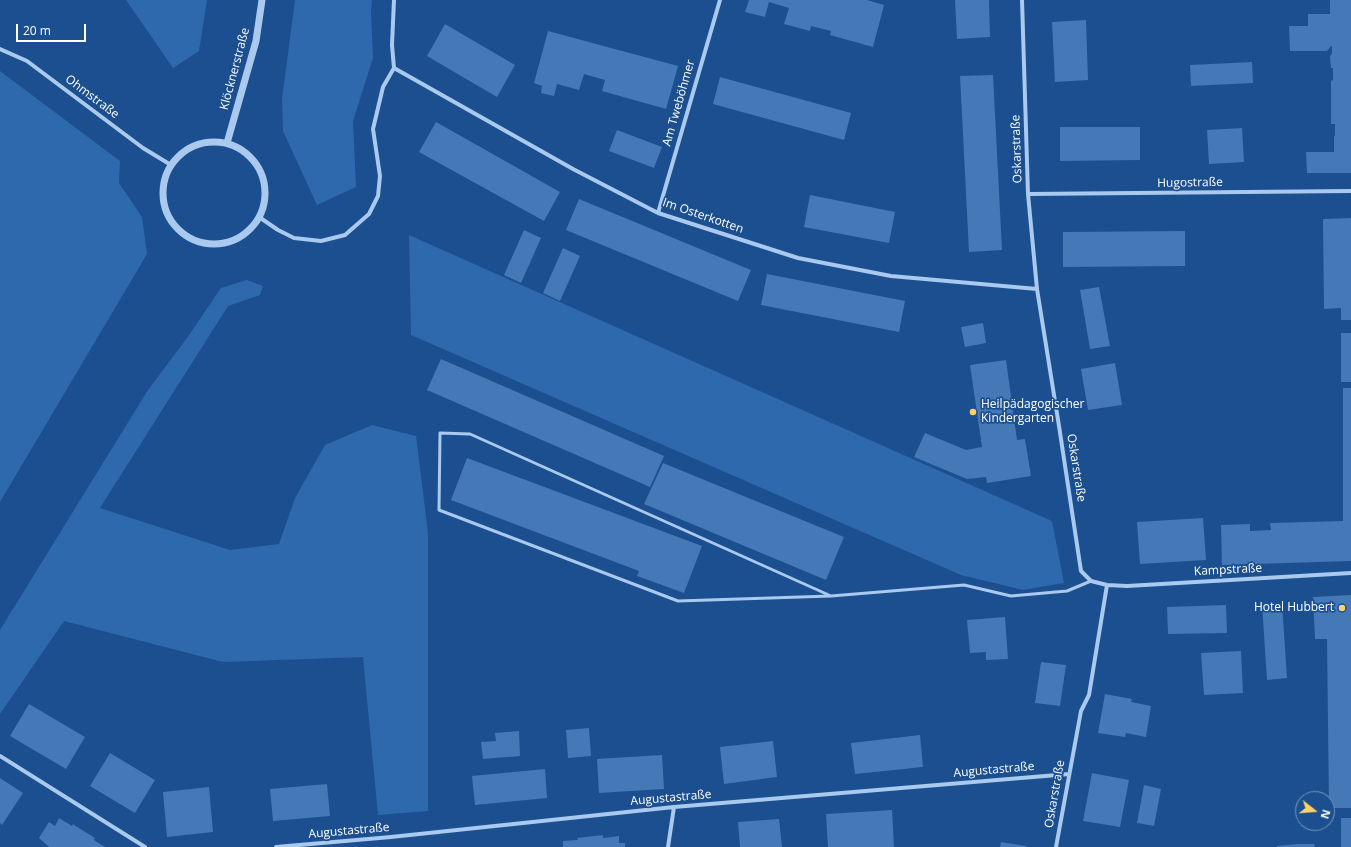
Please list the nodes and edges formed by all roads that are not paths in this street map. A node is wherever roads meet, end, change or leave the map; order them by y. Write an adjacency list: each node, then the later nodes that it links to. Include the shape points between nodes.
1 (262, 0): 7 (street, Klöcknerstraße, via 256,41)
2 (394, 0): 6 (street)
3 (720, 0): 11 (street, Am Tweböhmer)
4 (1022, 0): 10 (street, Oskarstraße)
5 (0, 49): 8 (street, Ohmstraße, via 27,61 143,148)
6 (394, 68): 11 (street, Im Osterkotten, via 573,169); 12 (street, via 383,87 373,128 380,176 378,196 369,214 345,235 321,241 294,238)
7 (227, 143): 8 (street, via 195,145 182,153); 12 (street, via 241,149 253,159 261,172 265,187)
8 (171, 165): 12 (street, via 165,177 164,203 176,227 187,236 199,242 227,242 240,237)
9 (1351, 191): 10 (street, Hugostraße)
10 (1028, 194): 13 (street, Oskarstraße)
11 (658, 212): 13 (street, Im Osterkotten, via 798,258 891,276)
12 (259, 217)
13 (1037, 290): 15 (street, Oskarstraße, via 1082,571)
14 (1351, 573): 16 (street, Kampstraße)
15 (1091, 581): 16 (street); 17 (lane, via 1066,591 1011,596 964,585)
16 (1107, 585): 19 (street, Oskarstraße, via 1089,695 1081,711)
17 (831, 596): 17 (lane, via 678,601 439,510 440,433 470,434)
18 (0, 756): 21 (street)
19 (1069, 774): 20 (street, Augustastraße); 24 (street, Oskarstraße)
20 (674, 808): 22 (street, Augustastraße, via 391,838); 23 (street)
21 (145, 847)
22 (276, 847)
23 (668, 847)
24 (1056, 847)

